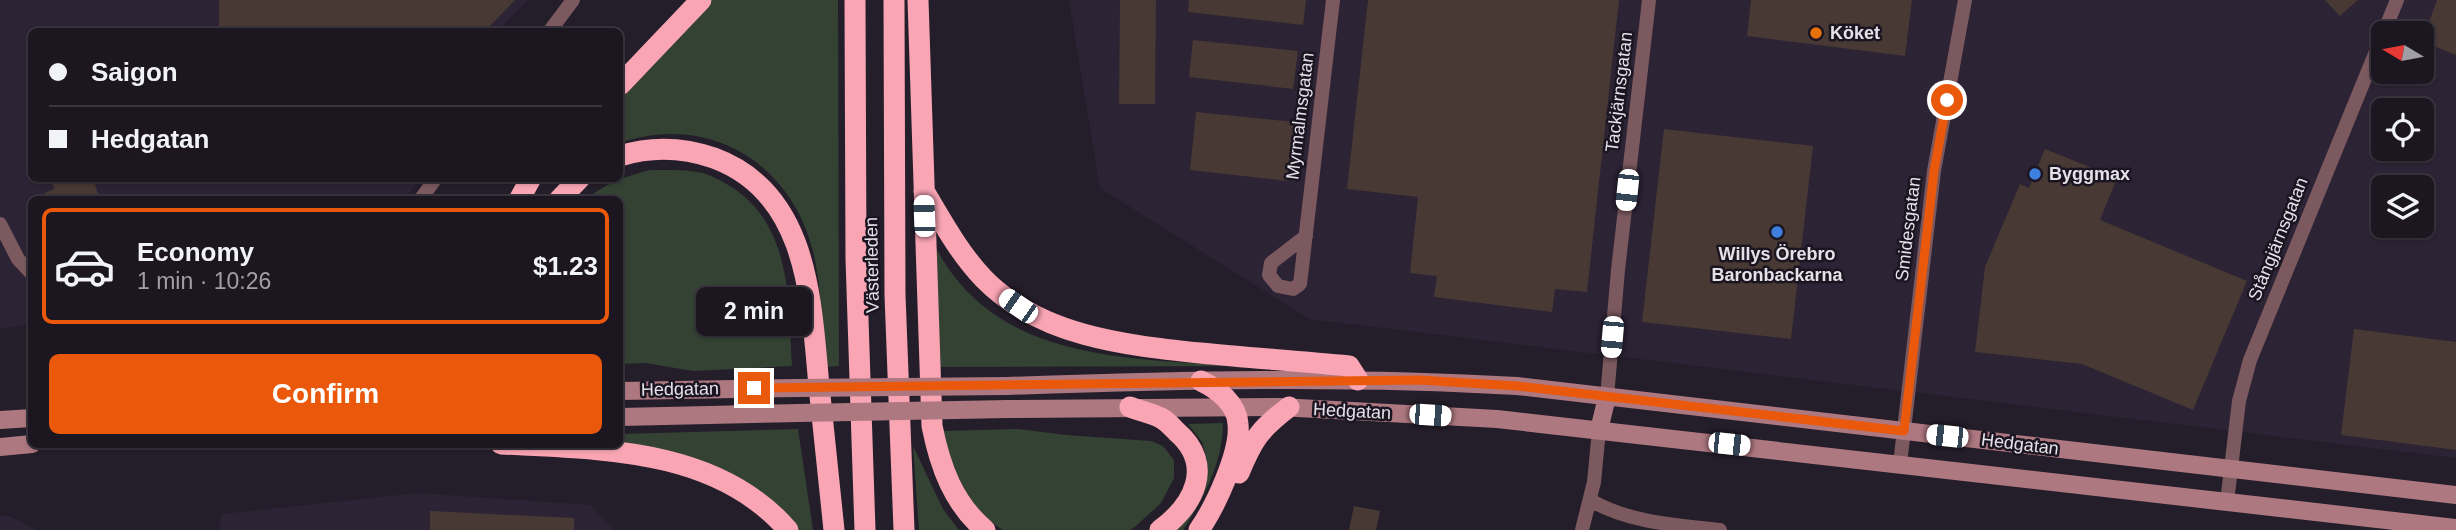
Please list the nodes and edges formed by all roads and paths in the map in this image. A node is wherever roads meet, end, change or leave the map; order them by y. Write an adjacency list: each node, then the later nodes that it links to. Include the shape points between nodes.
1 (573, 0): 10 (street)
2 (701, 0): 11 (highway)
3 (855, 0): 43 (highway, Västerleden, via 856,259)
4 (894, 0): 44 (highway, Västerleden, via 895,295)
5 (918, 0): 14 (highway)
6 (1333, 0): 17 (street, Myrmalmsgatan)
7 (1649, 0): 22 (street, Tackjärnsgatan)
8 (1965, 0): 30 (street, Smidesgatan, via 1934,171)
9 (2397, 0): 35 (street, Stångjärnsgatan, via 2250,360 2239,401)
10 (552, 28)
11 (623, 82)
12 (623, 155): 42 (highway, via 667,148 703,154 738,169 764,191 787,222 801,258 810,305)
13 (576, 182): 15 (highway)
14 (923, 189): 19 (highway, via 970,264 1001,294 1038,317 1116,342 1349,366); 45 (highway, via 932,426 945,476 959,502)
15 (563, 196)
16 (0, 224): 18 (street)
17 (1306, 236)
18 (28, 270)
19 (1358, 380): 20 (main road, Hedgatan); 22 (main road, Hedgatan, via 1517,386)
20 (1201, 381): 21 (main road, Hedgatan, bridge); 24 (highway, via 1215,387)
21 (623, 391)
22 (1607, 397): 29 (main road); 30 (main road, Hedgatan)
23 (1130, 407): 24 (main road, Hedgatan); 26 (main road, Hedgatan, bridge); 46 (highway, via 1162,419 1191,445 1198,461 1197,480 1188,502)
24 (1231, 407): 25 (main road, Hedgatan); 36 (highway, via 1238,429)
25 (1285, 407): 29 (main road, Hedgatan, via 1497,419); 36 (highway, via 1263,428 1238,474)
26 (623, 417)
27 (28, 418): 28 (main road)
28 (0, 420)
29 (1599, 430): 34 (main road, Hedgatan); 38 (street)
30 (1904, 431): 34 (street, Smidesgatan); 35 (main road, Hedgatan)
31 (28, 444): 32 (main road)
32 (0, 447)
33 (558, 448): 41 (highway, via 679,463 745,492)
34 (1900, 464): 39 (main road, Hedgatan)
35 (2231, 469): 37 (main road, Hedgatan); 39 (street, Stångjärnsgatan)
36 (1226, 478): 47 (highway)
37 (2456, 495)
38 (1590, 500): 48 (street); 49 (street, via 1604,509 1655,523)
39 (2227, 502): 40 (main road, Hedgatan)
40 (2456, 528)
41 (788, 530)
42 (834, 530)
43 (865, 530)
44 (904, 530)
45 (985, 530)
46 (1160, 530)
47 (1199, 530)
48 (1582, 530)
49 (1720, 530)

